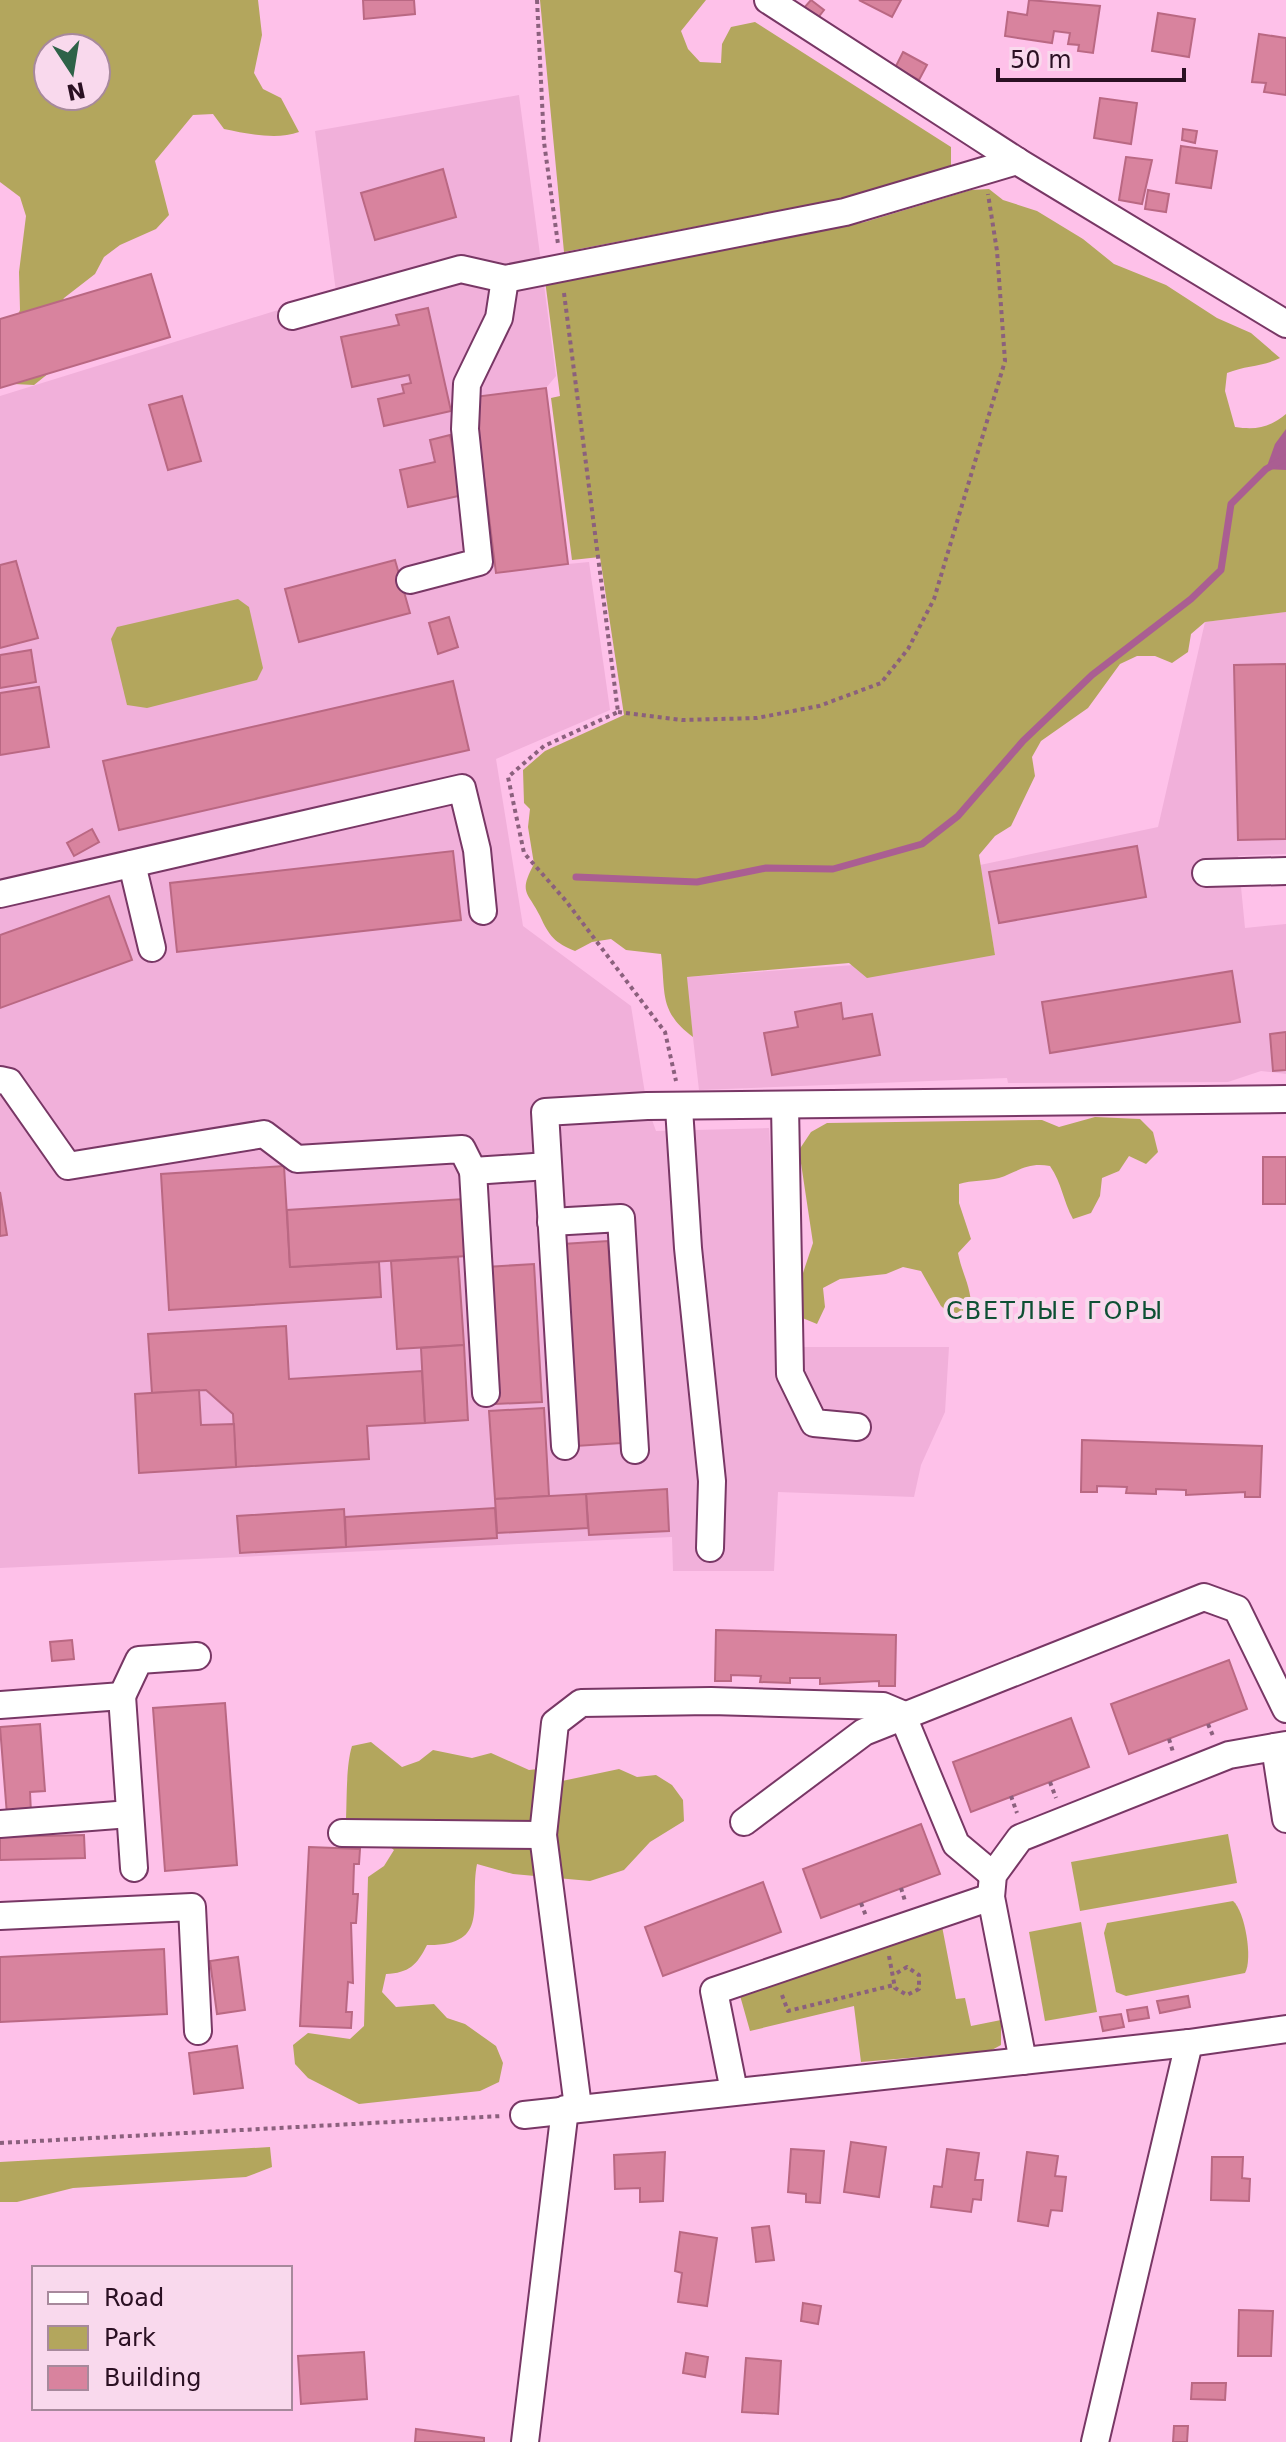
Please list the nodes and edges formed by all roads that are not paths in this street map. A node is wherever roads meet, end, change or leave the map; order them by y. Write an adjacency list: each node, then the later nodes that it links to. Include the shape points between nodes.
1 (768, 0): 2 (street)
2 (1017, 161): 3 (street, via 845,212); 5 (street)
3 (505, 279): 4 (street, via 461,269); 6 (street, via 499,318 467,384 465,429 479,562)
4 (292, 316)
5 (1286, 324)
6 (410, 580)
7 (132, 864): 10 (street); 11 (street, via 462,788 477,850); 12 (street)
8 (1286, 871): 9 (street)
9 (1206, 873)
10 (0, 894)
11 (483, 911)
12 (152, 948)
13 (0, 1080): 18 (street, via 9,1082 68,1166 264,1134 297,1159 462,1149)
14 (1286, 1099): 15 (street)
15 (785, 1106): 16 (street); 21 (street, via 790,1374 814,1423)
16 (679, 1108): 17 (street, via 545,1112); 24 (street, via 712,1481)
17 (548, 1166): 18 (street); 19 (street)
18 (473, 1171): 20 (street)
19 (551, 1222): 22 (street); 23 (street, via 621,1218)
20 (486, 1393)
21 (857, 1427)
22 (565, 1446)
23 (635, 1450)
24 (710, 1548)
25 (197, 1656): 26 (street, via 139,1660)
26 (122, 1696): 27 (street); 31 (street)
27 (0, 1705)
28 (1286, 1709): 29 (street, via 1237,1609 1204,1597)
29 (902, 1714): 33 (street, via 864,1732); 36 (street, via 883,1706 581,1703 555,1723); 38 (street, via 956,1844)
30 (1281, 1746): 32 (street); 38 (street, via 1229,1755 1020,1838)
31 (130, 1814): 34 (street); 37 (street)
32 (1286, 1819)
33 (744, 1822)
34 (0, 1824)
35 (342, 1833): 36 (street)
36 (543, 1835): 45 (street)
37 (134, 1868)
38 (992, 1886): 43 (street); 44 (street, via 714,1991)
39 (0, 1916): 41 (street, via 192,1907)
40 (1286, 2029): 42 (street)
41 (198, 2031)
42 (1189, 2043): 43 (street); 48 (street)
43 (1023, 2061): 44 (street)
44 (734, 2091): 45 (street)
45 (571, 2108): 46 (street); 47 (street)
46 (524, 2115)
47 (525, 2442)
48 (1095, 2442)

